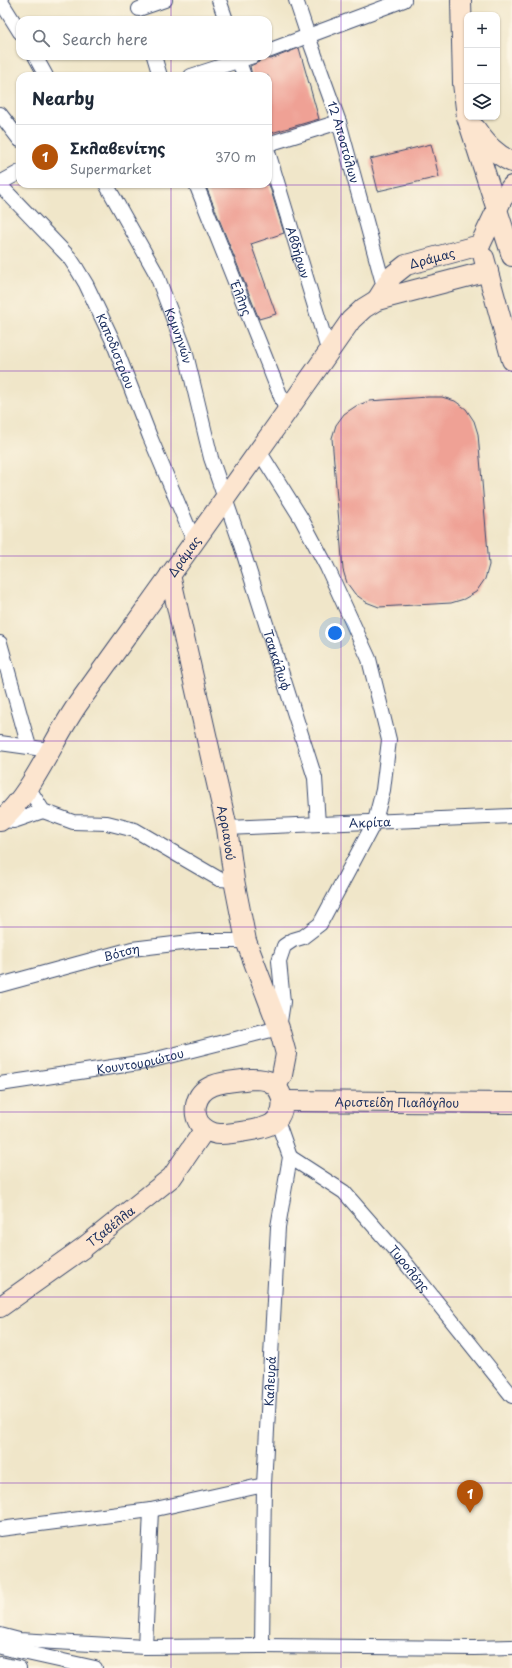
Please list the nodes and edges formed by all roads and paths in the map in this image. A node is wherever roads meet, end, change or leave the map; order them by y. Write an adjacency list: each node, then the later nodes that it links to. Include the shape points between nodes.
1 (0, 0): 9 (street)
2 (165, 0): 7 (street)
3 (219, 0): 8 (street)
4 (296, 0): 10 (street, 12 Αποστόλων)
5 (404, 0): 10 (street)
6 (461, 0): 20 (street)
7 (139, 10)
8 (225, 16)
9 (16, 26)
10 (308, 36): 11 (street); 24 (street, 12 Αποστόλων)
11 (272, 50)
12 (37, 60): 16 (street)
13 (155, 60): 17 (street)
14 (235, 60): 18 (street)
15 (238, 60): 19 (street)
16 (44, 72)
17 (159, 72)
18 (202, 72)
19 (243, 72)
20 (464, 84)
21 (0, 114): 25 (street)
22 (468, 120): 34 (street)
23 (469, 120): 27 (street, via 487,145)
24 (339, 122): 26 (street); 39 (street, 12 Αποστόλων)
25 (16, 135)
26 (272, 143)
27 (512, 162)
28 (272, 165): 40 (street, Αβδήρων)
29 (16, 174): 30 (street, Καποδιστρίου)
30 (0, 184): 45 (street, Καποδιστρίου, via 77,269 112,339)
31 (512, 186): 34 (street)
32 (108, 188): 44 (street, Κομνηνών, via 156,273 185,350 211,458)
33 (198, 188): 42 (street, Έλλης)
34 (497, 209): 35 (street); 36 (street)
35 (509, 231): 37 (street); 38 (street)
36 (480, 245): 38 (street); 39 (street, Δράμας, via 406,265 392,276)
37 (512, 256)
38 (488, 271): 39 (street, Δράμας); 41 (street)
39 (380, 294): 40 (street, Δράμας, via 351,320)
40 (329, 353): 42 (street, Δράμας)
41 (512, 360)
42 (287, 412): 43 (street, Δράμας)
43 (258, 451): 44 (street, Δράμας); 55 (street, via 301,518 327,567 369,660 389,740 383,790)
44 (225, 498): 45 (street, Δράμας); 56 (street, Τσακάλωφ, via 315,778)
45 (194, 541): 46 (street, Δράμας)
46 (170, 575): 50 (street, Δράμας, via 73,711); 57 (street, Αρριανού)
47 (0, 643): 49 (street)
48 (0, 743): 49 (street)
49 (29, 747): 50 (street)
50 (50, 750): 51 (street, Δράμας)
51 (28, 788): 52 (street); 54 (street, Δράμας, via 12,810)
52 (43, 811): 54 (street, via 14,821); 58 (street, via 73,822 107,823 135,830 219,879)
53 (512, 816): 55 (street, Ακρίτα)
54 (0, 820)
55 (375, 821): 56 (street, Ακρίτα); 61 (street, via 320,924 303,937 284,946 279,961 283,1002)
56 (318, 824): 57 (street, Ακρίτα)
57 (228, 828): 58 (street, Αρριανού)
58 (234, 880): 59 (street, Αρριανού)
59 (246, 941): 60 (street, Βότση, via 199,941 132,949); 61 (street, Αρριανού)
60 (0, 985)
61 (279, 1028): 62 (street, Κουντουριώτου, via 145,1062); 63 (street, Αρριανού, via 286,1054)
62 (0, 1084)
63 (279, 1102): 64 (street, Αριστείδη Πιαλόγλου); 65 (street, via 265,1128 220,1134); 65 (street, via 269,1081 252,1080 215,1085 201,1093 195,1108 199,1123); 66 (street, Καλευρά)
64 (512, 1102)
65 (205, 1128): 67 (street, Τζαβέλλα, via 172,1177 83,1248)
66 (290, 1157): 68 (street, Τυρολόης, via 344,1192 400,1256); 69 (street, Καλευρά, via 278,1227)
67 (0, 1307)
68 (512, 1396)
69 (264, 1485): 70 (street); 73 (street, Καλευρά)
70 (150, 1510): 71 (street); 75 (street)
71 (0, 1529)
72 (0, 1635): 75 (street, via 19,1640)
73 (262, 1646): 75 (street); 76 (street)
74 (0, 1647): 79 (street)
75 (145, 1647)
76 (512, 1647)
77 (0, 1664): 78 (street)
78 (19, 1668)
79 (95, 1668)

